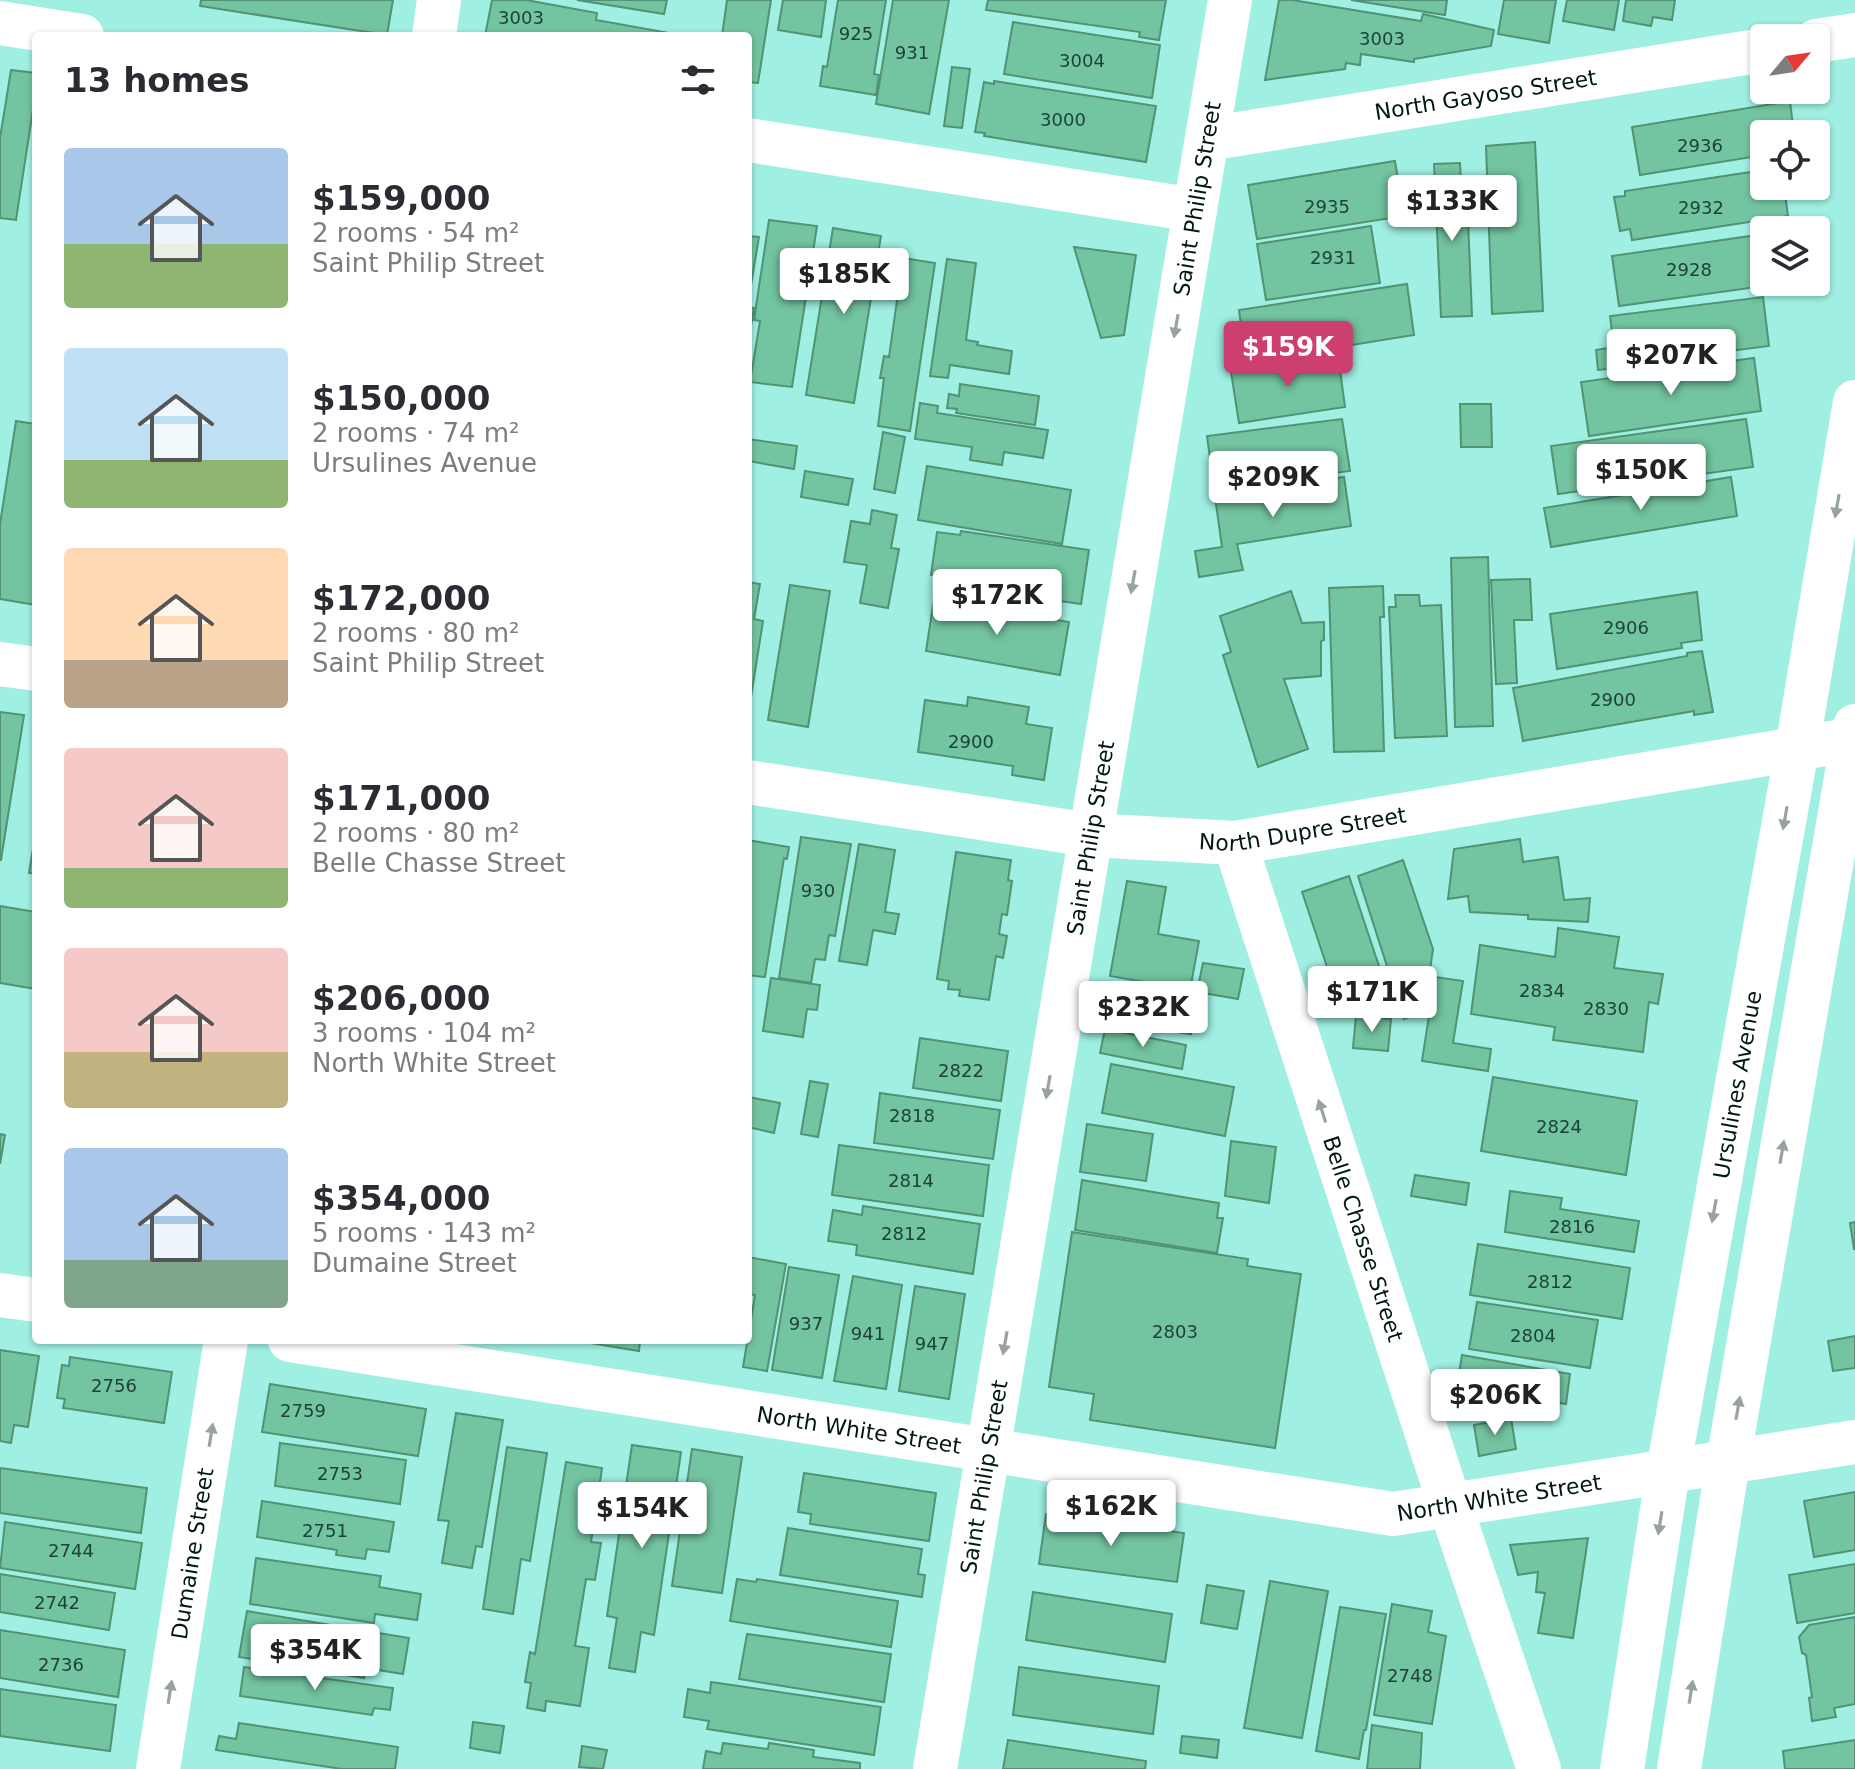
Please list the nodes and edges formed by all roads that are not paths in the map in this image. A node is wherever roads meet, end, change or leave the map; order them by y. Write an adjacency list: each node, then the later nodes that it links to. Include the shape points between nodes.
1 (439, 0): 5 (street)
2 (1230, 0): 9 (street, Saint Philip Street)
3 (0, 23): 4 (street)
4 (57, 32)
5 (435, 32)
6 (1855, 35): 7 (street)
7 (1830, 39)
8 (1750, 52): 9 (street, North Gayoso Street)
9 (1207, 139): 11 (street, Saint Philip Street)
10 (752, 141): 11 (street)
11 (1195, 210): 18 (street, Saint Philip Street, one-way to 18)
12 (1855, 402): 16 (street, Ursulines Avenue, one-way to 16)
13 (0, 664): 14 (street)
14 (32, 668)
15 (1854, 735): 16 (street, North Dupre Street); 26 (street, one-way to 15)
16 (1797, 749): 19 (street, North Dupre Street); 27 (street, Ursulines Avenue, one-way to 27)
17 (752, 783): 18 (street, North Dupre Street)
18 (1090, 835): 19 (street, North Dupre Street); 25 (street, Saint Philip Street, one-way to 25)
19 (1235, 843): 28 (street, Belle Chasse Street, one-way to 19)
20 (0, 1295): 21 (street)
21 (32, 1299)
22 (225, 1344): 29 (street, Dumaine Street, one-way to 22)
23 (316, 1344): 25 (street, North White Street)
24 (1855, 1442): 26 (street, North White Street)
25 (987, 1449): 28 (street, North White Street, via 1393,1514); 30 (street, Saint Philip Street)
26 (1728, 1462): 27 (street, North White Street); 33 (street, one-way to 26)
27 (1668, 1471): 28 (street, North White Street); 32 (street, Ursulines Avenue, one-way to 32)
28 (1450, 1505): 31 (street, Belle Chasse Street)
29 (158, 1769)
30 (935, 1769)
31 (1539, 1769)
32 (1622, 1769)
33 (1679, 1769)

